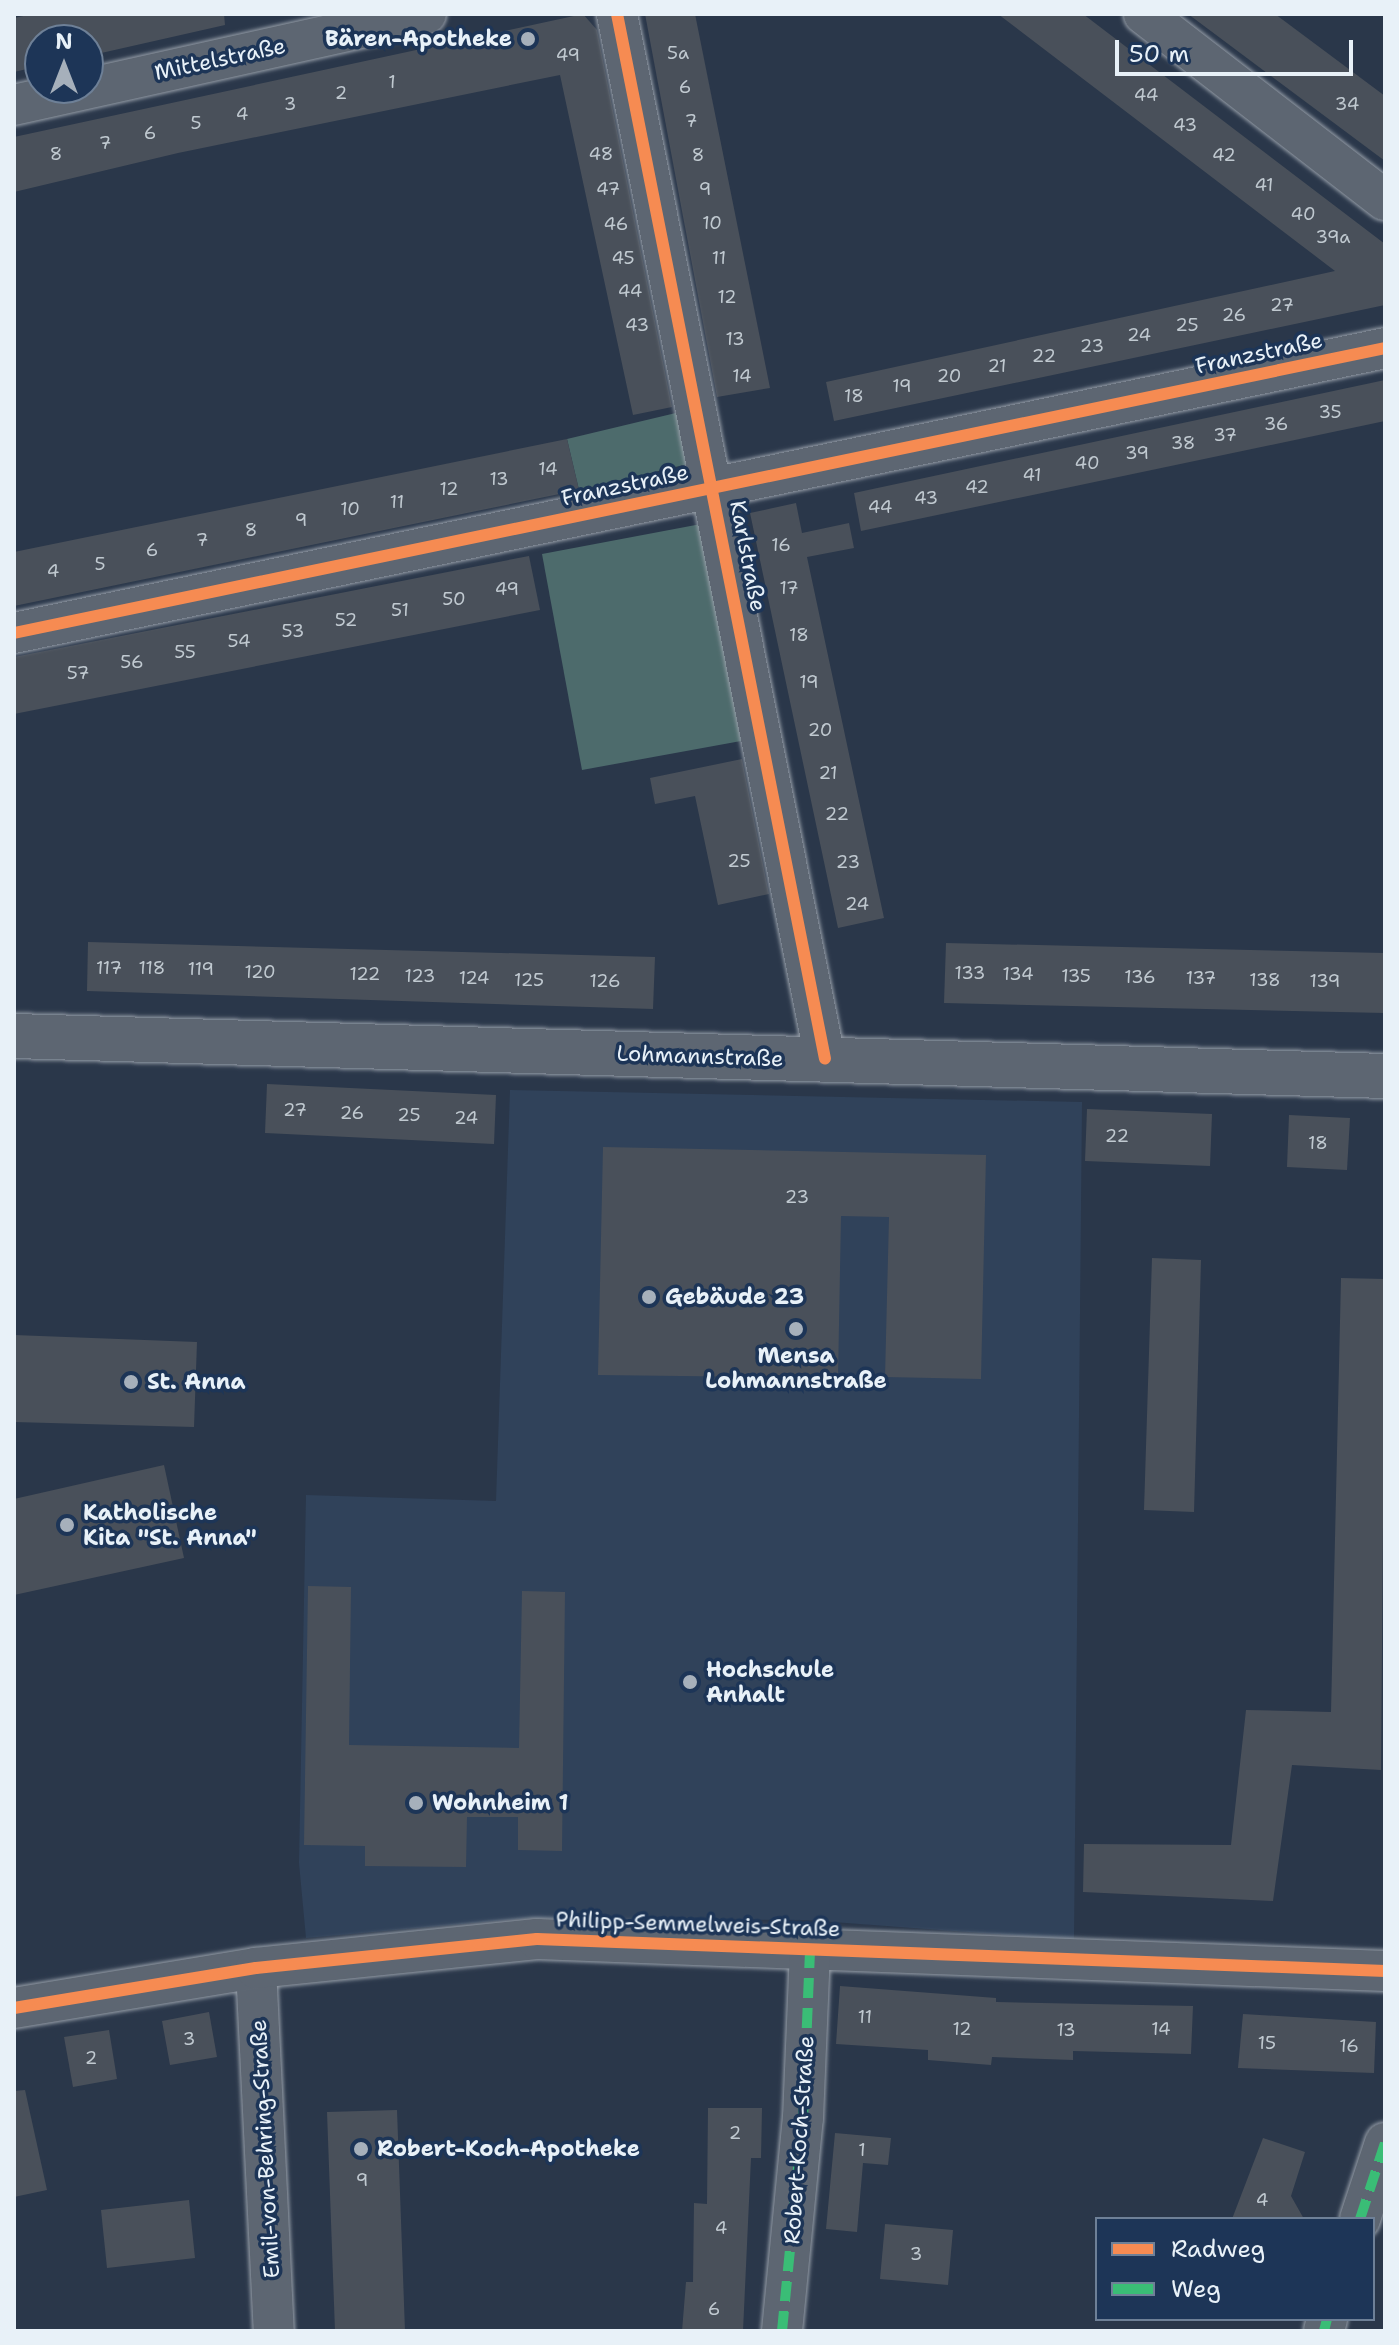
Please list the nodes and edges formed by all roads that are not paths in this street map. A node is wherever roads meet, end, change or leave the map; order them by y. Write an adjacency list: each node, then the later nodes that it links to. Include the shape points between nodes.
1 (426, 14): 4 (street, Mittelstraße)
2 (617, 14): 7 (street, Karlstraße)
3 (1144, 14): 5 (street)
4 (14, 105)
5 (1385, 200)
6 (1385, 348): 7 (street, Franzstraße)
7 (714, 487): 8 (street, Franzstraße); 10 (street, Karlstraße)
8 (14, 633)
9 (14, 1036): 10 (main road, Lohmannstraße)
10 (825, 1059): 11 (main road, Lohmannstraße)
11 (1385, 1076)
12 (810, 1948): 13 (street, Philipp-Semmelweis-Straße, via 537,1939); 14 (street, Philipp-Semmelweis-Straße); 19 (street, Robert-Koch-Straße, via 803,2118)
13 (256, 1968): 15 (street, Philipp-Semmelweis-Straße); 18 (street, Emil-von-Behring-Straße)
14 (1385, 1971)
15 (14, 2008)
16 (1385, 2143): 17 (street)
17 (1361, 2217)
18 (274, 2331)
19 (782, 2331)

